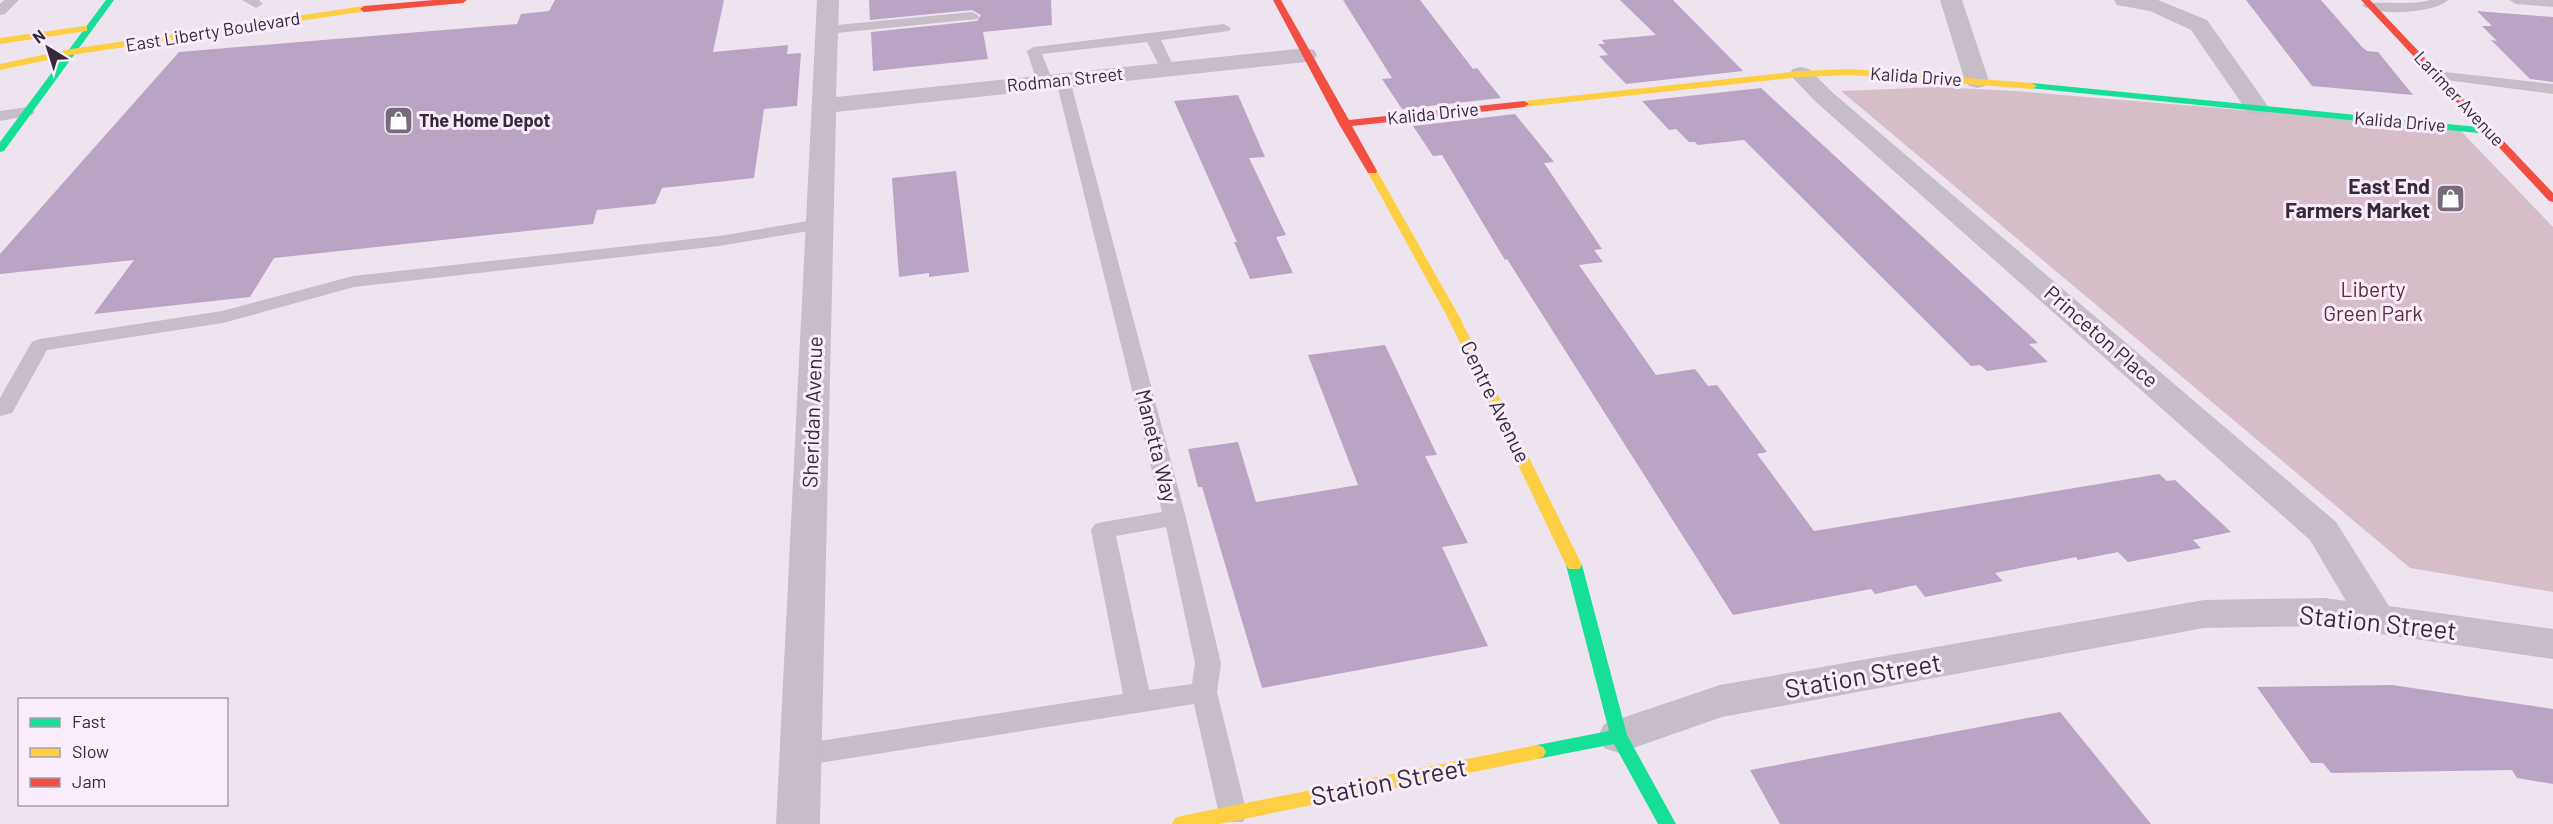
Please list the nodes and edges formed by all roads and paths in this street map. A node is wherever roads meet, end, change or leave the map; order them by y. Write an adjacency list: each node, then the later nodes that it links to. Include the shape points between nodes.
1 (12, 0): 13 (lane)
2 (110, 0): 17 (main road)
3 (463, 0): 21 (main road, East Liberty Boulevard, via 362,9)
4 (1277, 0): 22 (main road, Centre Avenue)
5 (1951, 0): 28 (street)
6 (2125, 0): 31 (street, via 2156,6 2199,26)
7 (2441, 0): 10 (lane, via 2418,8)
8 (2516, 0): 11 (lane)
9 (257, 2): 12 (main road, East Liberty Boulevard)
10 (2367, 2): 26 (main road, Larimer Avenue)
11 (2553, 3)
12 (233, 8)
13 (0, 11)
14 (827, 15): 15 (lane); 30 (street, Sheridan Avenue)
15 (972, 16)
16 (111, 25): 17 (main road, East Liberty Boulevard)
17 (89, 28): 20 (main road, East Liberty Boulevard); 21 (main road)
18 (1224, 28): 19 (lane)
19 (1152, 37): 24 (lane); 27 (lane, Manetta Way, via 1034,51)
20 (0, 41)
21 (71, 52): 23 (main road, East Liberty Boulevard); 32 (main road)
22 (1306, 55): 24 (street, Rodman Street); 34 (main road, Centre Avenue)
23 (0, 67)
24 (1168, 69): 27 (street, Rodman Street)
25 (1801, 75): 28 (main road, Kalida Drive, via 1850,72); 34 (main road, Kalida Drive); 41 (street, Princeton Place, via 2324,531)
26 (2436, 75): 29 (lane); 35 (main road, Larimer Avenue)
27 (1054, 81): 30 (street, Rodman Street); 40 (lane, Manetta Way)
28 (1977, 81): 31 (main road, Kalida Drive)
29 (2553, 89)
30 (824, 106): 38 (street, Sheridan Avenue)
31 (2258, 109): 35 (main road, Kalida Drive)
32 (27, 112): 33 (lane); 36 (main road)
33 (0, 116)
34 (1344, 124): 45 (main road, Centre Avenue, via 1454,318 1576,570)
35 (2488, 130): 37 (main road, Larimer Avenue)
36 (0, 148)
37 (2553, 199)
38 (820, 224): 39 (lane, via 719,241 353,282 223,317 40,345 5,408); 46 (street, Sheridan Avenue)
39 (0, 409)
40 (1175, 518): 43 (lane, Manetta Way, via 1208,663); 44 (lane, via 1103,530)
41 (2377, 620): 42 (street, Station Street); 45 (street, Station Street, via 2325,612 2205,614 1720,701)
42 (2553, 644)
43 (1204, 692): 44 (lane); 47 (lane, Manetta Way)
44 (1138, 702): 46 (lane)
45 (1619, 736): 47 (main road, Station Street); 50 (main road, Centre Avenue)
46 (800, 755): 48 (street, Sheridan Avenue)
47 (1233, 814): 49 (main road, Station Street)
48 (798, 824)
49 (1181, 824)
50 (1667, 824)

